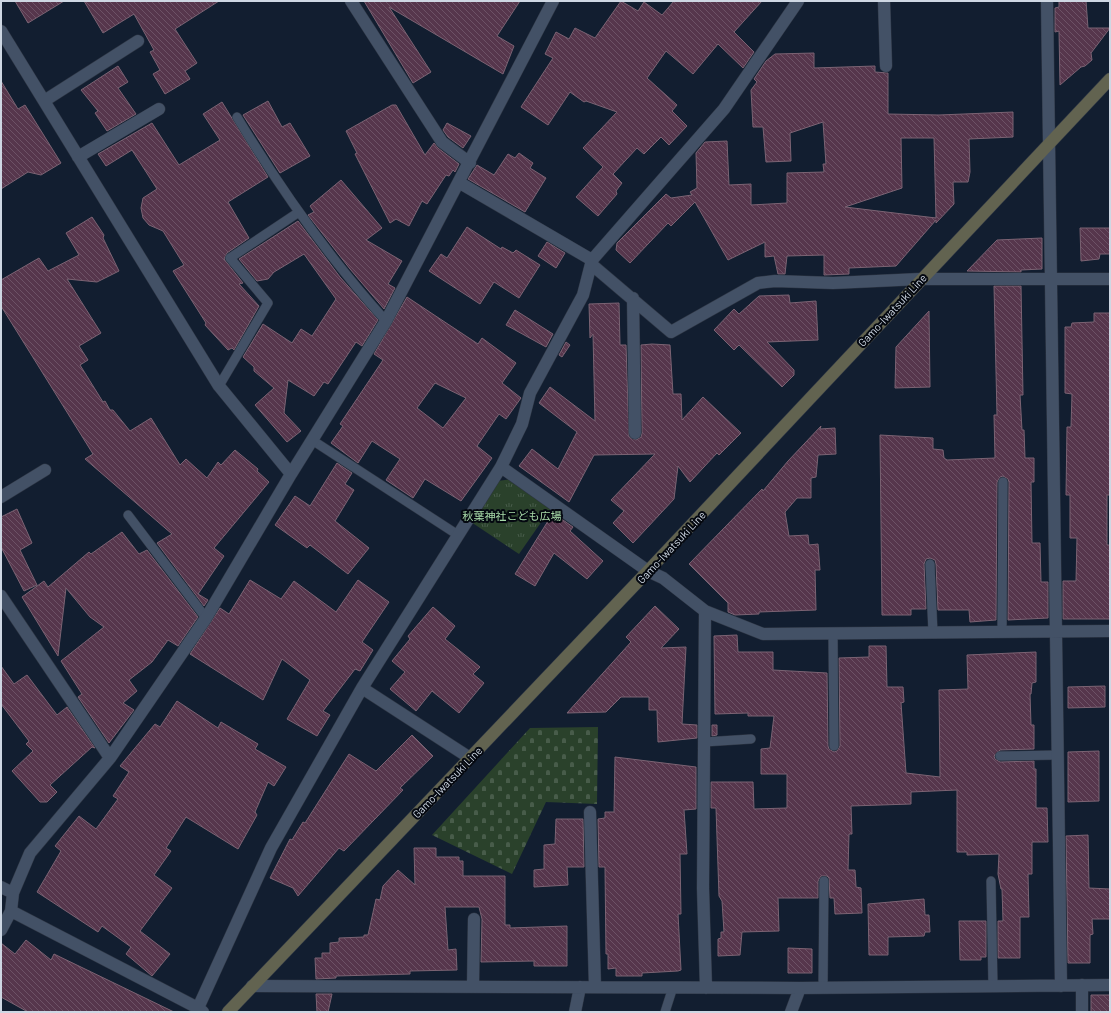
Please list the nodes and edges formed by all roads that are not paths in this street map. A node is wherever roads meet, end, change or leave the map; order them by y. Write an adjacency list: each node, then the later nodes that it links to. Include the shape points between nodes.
1 (351, 1): 15 (street, via 442,142)
2 (553, 1): 15 (street)
3 (798, 1): 18 (street, via 724,109)
4 (884, 1): 8 (street)
5 (1047, 1): 13 (street)
6 (1, 31): 10 (street)
7 (138, 41): 10 (street)
8 (886, 66)
9 (1110, 79): 13 (main road, Gamo-Iwatsuki Line)
10 (44, 101): 14 (street)
11 (159, 109): 14 (street)
12 (237, 117): 17 (lane, via 274,178)
13 (1049, 144): 19 (main road, Gamo-Iwatsuki Line); 21 (street)
14 (78, 156): 24 (street)
15 (470, 163): 16 (street)
16 (460, 183): 18 (street); 23 (street)
17 (299, 212): 23 (lane, via 350,281); 24 (lane, via 230,258 268,304)
18 (592, 262): 22 (street); 27 (street, via 583,295 530,393 522,424)
19 (920, 279): 21 (street); 22 (street, via 833,283 775,281 758,284 671,332); 35 (main road, Gamo-Iwatsuki Line)
20 (1110, 279): 21 (street)
21 (1052, 280): 41 (street)
22 (632, 298): 25 (street)
23 (386, 321): 26 (street)
24 (220, 386): 29 (street)
25 (635, 433)
26 (312, 440): 29 (street); 33 (lane)
27 (501, 467): 33 (street); 35 (street)
28 (45, 470): 31 (street)
29 (291, 474): 38 (street)
30 (1003, 482): 40 (lane)
31 (1, 497)
32 (128, 515): 38 (lane)
33 (458, 535): 44 (street)
34 (930, 564): 42 (lane)
35 (648, 571): 37 (street, via 663,578); 51 (main road, Gamo-Iwatsuki Line)
36 (1, 596): 50 (street)
37 (705, 611): 43 (street, via 763,634); 46 (street)
38 (206, 618): 50 (street)
39 (1110, 631): 41 (street)
40 (1002, 632): 41 (street); 42 (street)
41 (1057, 632): 48 (street)
42 (933, 633): 43 (street)
43 (833, 634): 47 (lane)
44 (362, 688): 51 (street); 72 (street, via 272,848)
45 (751, 739): 46 (lane)
46 (704, 742): 69 (street)
47 (834, 746)
48 (1058, 755): 49 (lane); 64 (street)
49 (1000, 756)
50 (110, 758): 56 (street, via 30,853)
51 (470, 758): 62 (main road, Gamo-Iwatsuki Line)
52 (590, 812): 67 (street)
53 (824, 881): 71 (lane)
54 (991, 881): 63 (lane)
55 (1, 887): 56 (street)
56 (13, 893): 57 (street)
57 (11, 911): 59 (street); 72 (street)
58 (474, 919): 65 (street)
59 (1, 930)
60 (1082, 985): 61 (street); 64 (street); 77 (street)
61 (1110, 985)
62 (252, 986): 65 (street); 73 (main road, Gamo-Iwatsuki Line)
63 (993, 986): 64 (street); 71 (street)
64 (1061, 986)
65 (473, 987): 66 (street)
66 (580, 987): 67 (street); 74 (street)
67 (595, 987): 68 (street)
68 (673, 987): 69 (street); 75 (lane)
69 (706, 988): 70 (street)
70 (800, 988): 71 (street); 76 (street)
71 (823, 988)
72 (200, 1010)
73 (228, 1012)
74 (575, 1012)
75 (665, 1012)
76 (791, 1012)
77 (1082, 1012)

